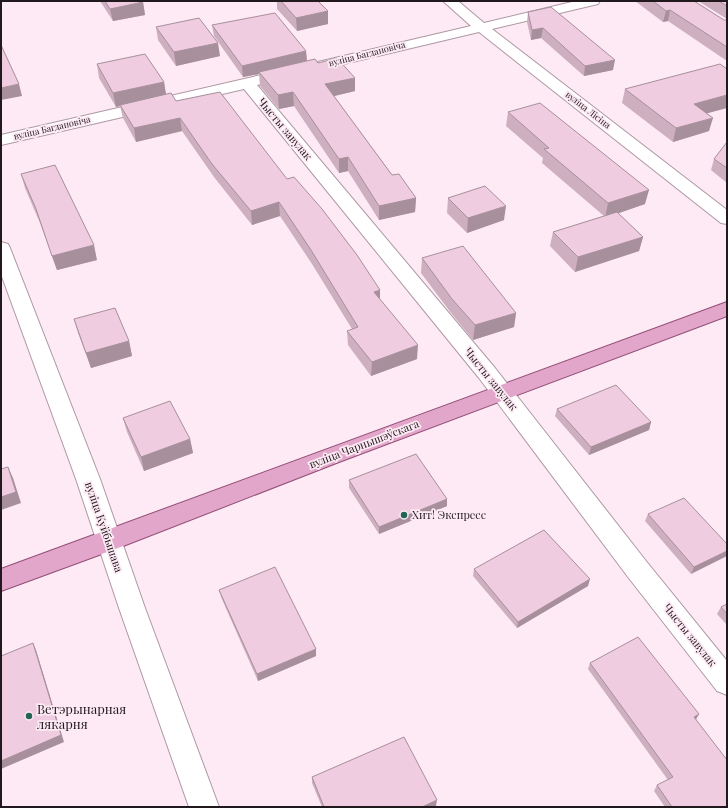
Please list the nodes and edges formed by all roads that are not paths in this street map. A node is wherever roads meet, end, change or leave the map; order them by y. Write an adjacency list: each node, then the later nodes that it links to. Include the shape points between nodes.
1 (450, 1): 3 (street, вуліца Лісіна)
2 (593, 1): 3 (street, вуліца Багдановіча)
3 (481, 27): 4 (street, вуліца Багдановіча); 8 (street, вуліца Лісіна)
4 (300, 71)
5 (277, 76): 6 (street, вуліца Багдановіча)
6 (247, 83): 7 (street, вуліца Багдановіча); 11 (street, Чысты завулак)
7 (1, 140)
8 (727, 219)
9 (1, 248): 12 (street, вуліца Куйбышава)
10 (727, 309): 11 (main road, вуліца Чарнышэўскага)
11 (503, 392): 12 (main road, вуліца Чарнышэўскага); 14 (street, Чысты завулак, via 637,569)
12 (109, 541): 13 (main road, вуліца Чарнышэўскага); 15 (street, вуліца Куйбышава)
13 (1, 580)
14 (727, 682)
15 (204, 807)

